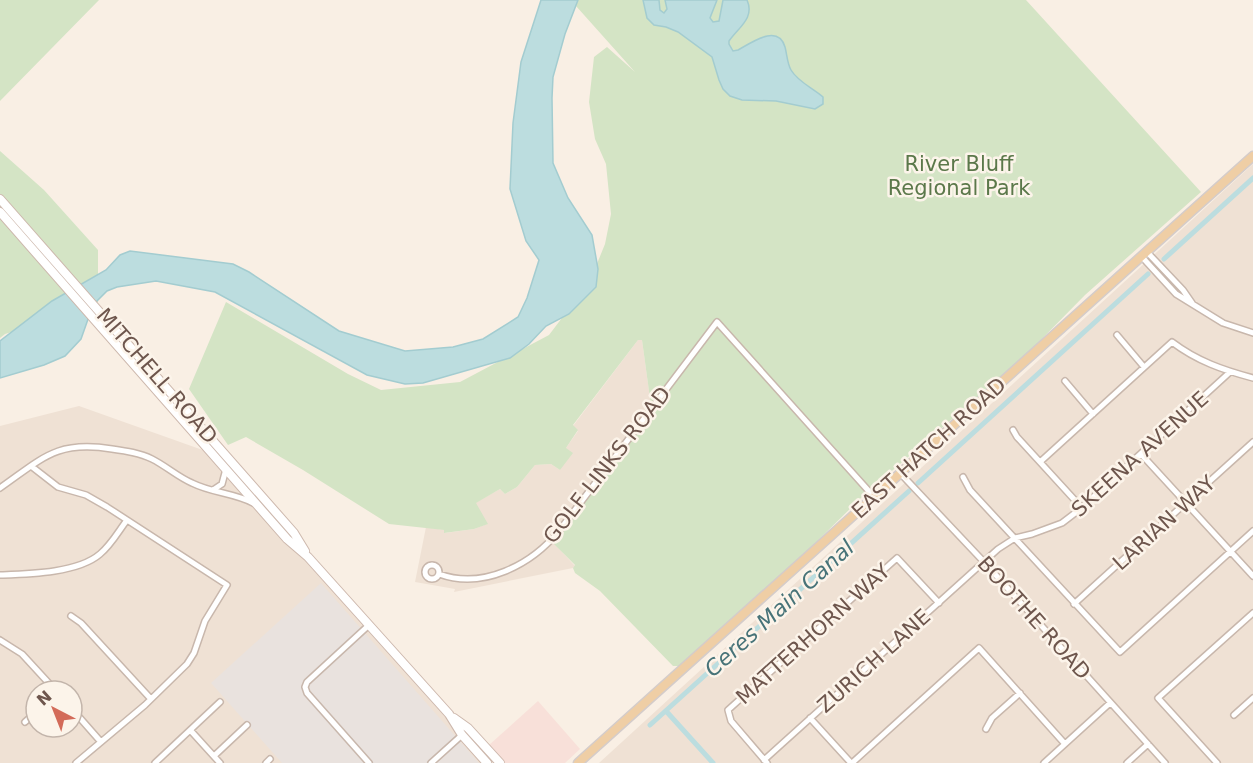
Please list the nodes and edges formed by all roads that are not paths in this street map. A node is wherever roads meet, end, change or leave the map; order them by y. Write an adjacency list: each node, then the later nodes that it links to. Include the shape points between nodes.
1 (1253, 156): 4 (main road, EAST HATCH ROAD)
2 (0, 199): 5 (main road, MITCHELL ROAD)
3 (0, 212): 5 (main road, MITCHELL ROAD)
4 (1145, 254): 6 (street, via 1176,294 1223,322); 20 (main road, EAST HATCH ROAD)
5 (44, 255): 10 (main road, MITCHELL ROAD)
6 (1253, 333)
7 (1117, 335): 8 (street)
8 (1144, 367): 9 (street, via 1172,342 1190,356); 13 (street)
9 (1230, 372): 11 (street); 16 (street, SKEENA AVENUE)
10 (149, 374): 19 (main road, MITCHELL ROAD); 32 (main road, MITCHELL ROAD, via 294,533)
11 (1253, 378)
12 (1065, 381): 13 (street)
13 (1093, 414): 17 (street)
14 (1013, 430): 17 (street)
15 (1253, 442): 25 (street, LARIAN WAY)
16 (1141, 454): 25 (street); 27 (street, SKEENA AVENUE)
17 (1040, 462): 27 (street)
18 (31, 466): 22 (street); 23 (street, via 57,450 87,445 152,459 188,482); 28 (street, via 58,487 86,495)
19 (226, 469): 23 (street, via 222,484); 26 (main road, MITCHELL ROAD)
20 (901, 474): 24 (main road, EAST HATCH ROAD); 33 (street, BOOTHE ROAD)
21 (963, 477): 30 (street, via 970,490)
22 (0, 488)
23 (211, 490): 26 (street)
24 (875, 498): 34 (street, GOLF LINKS ROAD, via 717,322 548,543 525,562 498,574 464,579); 69 (main road, EAST HATCH ROAD)
25 (1186, 503): 31 (street); 38 (street, LARIAN WAY)
26 (258, 505): 32 (main road, MITCHELL ROAD)
27 (1082, 508): 30 (street, SKEENA AVENUE, via 1062,523)
28 (127, 520): 35 (street, via 108,546 86,563); 45 (street, via 226,585 187,664)
29 (1253, 531): 31 (street)
30 (1015, 538): 33 (street, SKEENA AVENUE); 38 (street)
31 (1231, 552): 36 (street); 38 (street, via 1120,652)
32 (308, 557): 41 (main road, MITCHELL ROAD)
33 (984, 562): 37 (street, ZURICH LANE); 48 (street, BOOTHE ROAD)
34 (439, 574)
35 (0, 575)
36 (1253, 576)
37 (939, 603): 51 (street, ZURICH LANE); 61 (street, MATTERHORN WAY, via 897,558 728,711 731,721)
38 (1074, 604)
39 (1253, 613): 74 (street, via 1158,698)
40 (71, 616): 45 (street)
41 (369, 625): 49 (main road, MITCHELL ROAD); 65 (street, via 305,687)
42 (0, 640): 43 (street, via 22,654)
43 (45, 679)
44 (1020, 693): 54 (street); 58 (street); 70 (street, via 979,648)
45 (150, 698): 57 (street)
46 (1253, 698): 50 (street)
47 (220, 702): 55 (street)
48 (1110, 703): 58 (street); 59 (street, BOOTHE ROAD)
49 (449, 714): 56 (main road, MITCHELL ROAD); 68 (main road, MITCHELL ROAD, via 468,728)
50 (1234, 716)
51 (810, 718): 61 (street, ZURICH LANE); 70 (street)
52 (84, 723): 57 (street)
53 (247, 725): 60 (street)
54 (986, 729)
55 (191, 731): 60 (street); 63 (street)
56 (462, 735): 66 (street); 67 (main road, MITCHELL ROAD)
57 (101, 742): 62 (street)
58 (1065, 744): 71 (street)
59 (1148, 744): 72 (street); 73 (street, BOOTHE ROAD)
60 (214, 756): 64 (street)
61 (766, 762)
62 (76, 763)
63 (155, 763)
64 (220, 763)
65 (369, 763)
66 (431, 763)
67 (487, 763)
68 (500, 763)
69 (578, 763)
70 (851, 763)
71 (1044, 763)
72 (1127, 763)
73 (1165, 763)
74 (1217, 763)

